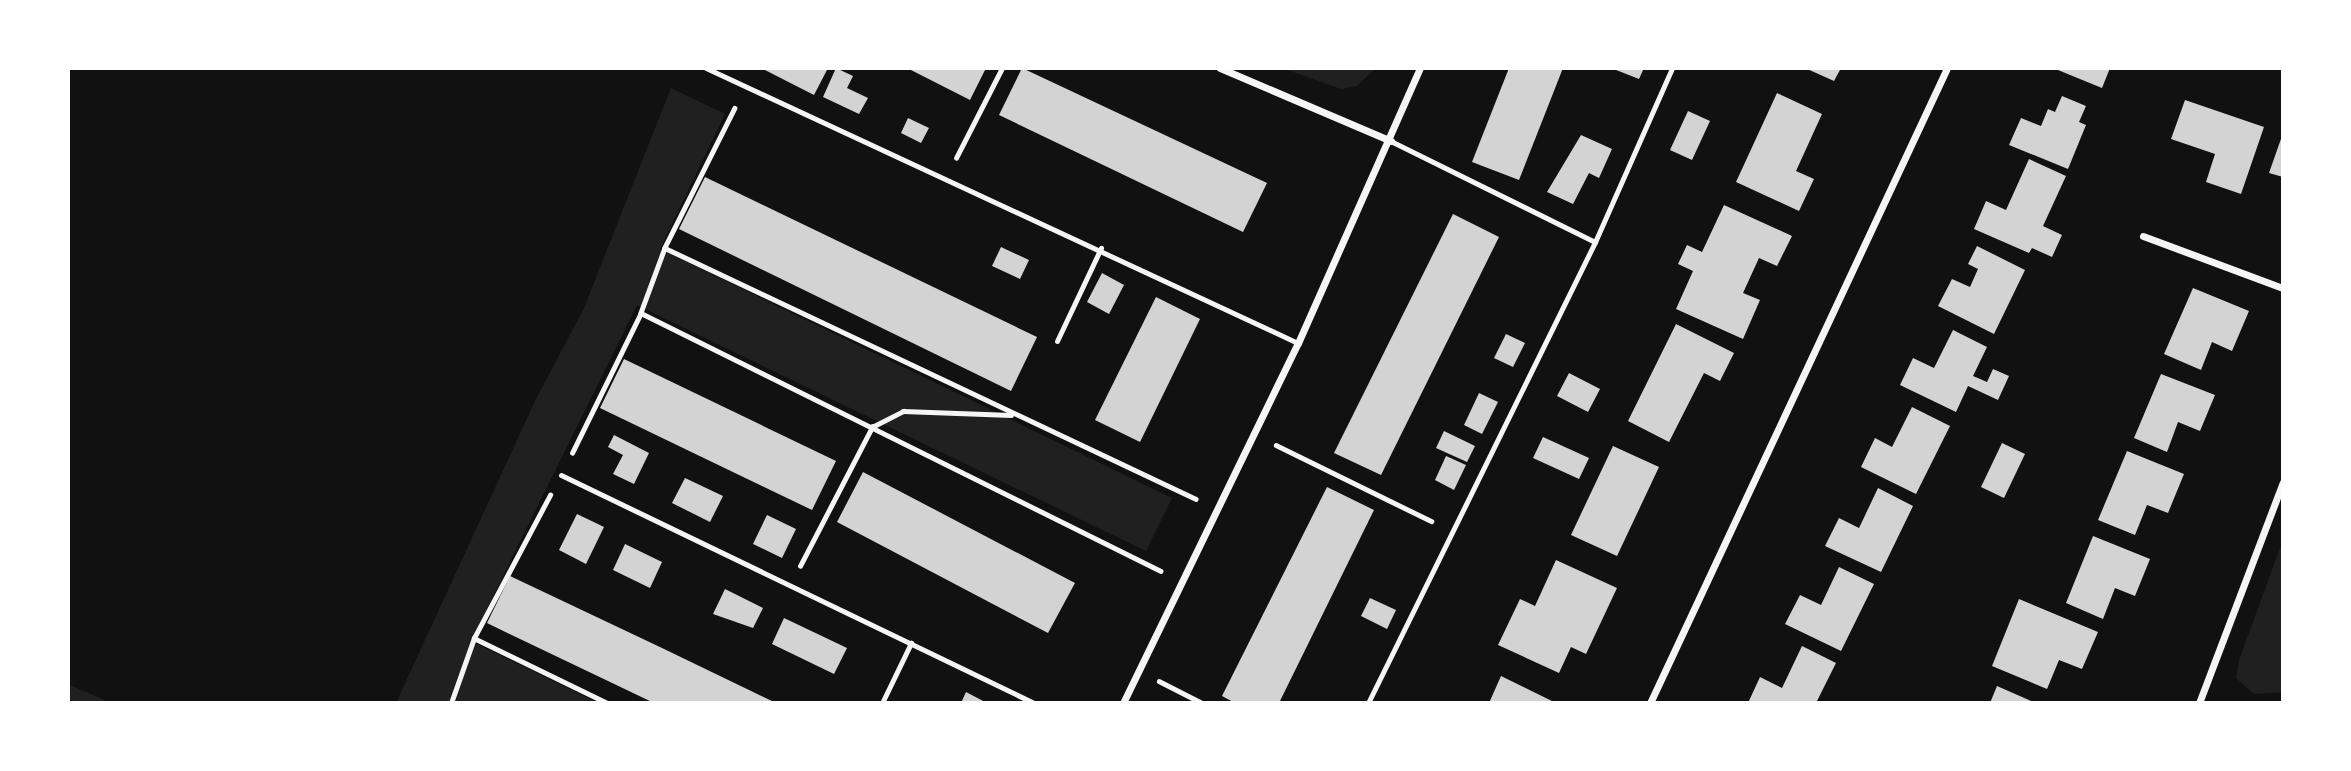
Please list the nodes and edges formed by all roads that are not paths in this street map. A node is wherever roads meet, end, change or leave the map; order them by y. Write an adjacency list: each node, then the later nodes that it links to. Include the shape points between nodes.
1 (706, 68): 9 (lane)
2 (1220, 68): 6 (street)
3 (1420, 68): 6 (street)
4 (1672, 68): 8 (lane)
5 (1947, 68): 20 (street)
6 (1391, 141): 8 (lane); 12 (street)
7 (2143, 236): 10 (street)
8 (1595, 242): 19 (lane)
9 (1101, 248): 11 (lane); 12 (lane)
10 (2283, 288)
11 (1057, 341)
12 (1298, 343): 18 (street)
13 (561, 475): 15 (lane)
14 (2283, 482): 21 (street)
15 (911, 643): 16 (lane); 17 (lane)
16 (882, 703)
17 (1034, 703)
18 (1123, 703)
19 (1368, 703)
20 (1650, 703)
21 (2199, 703)

